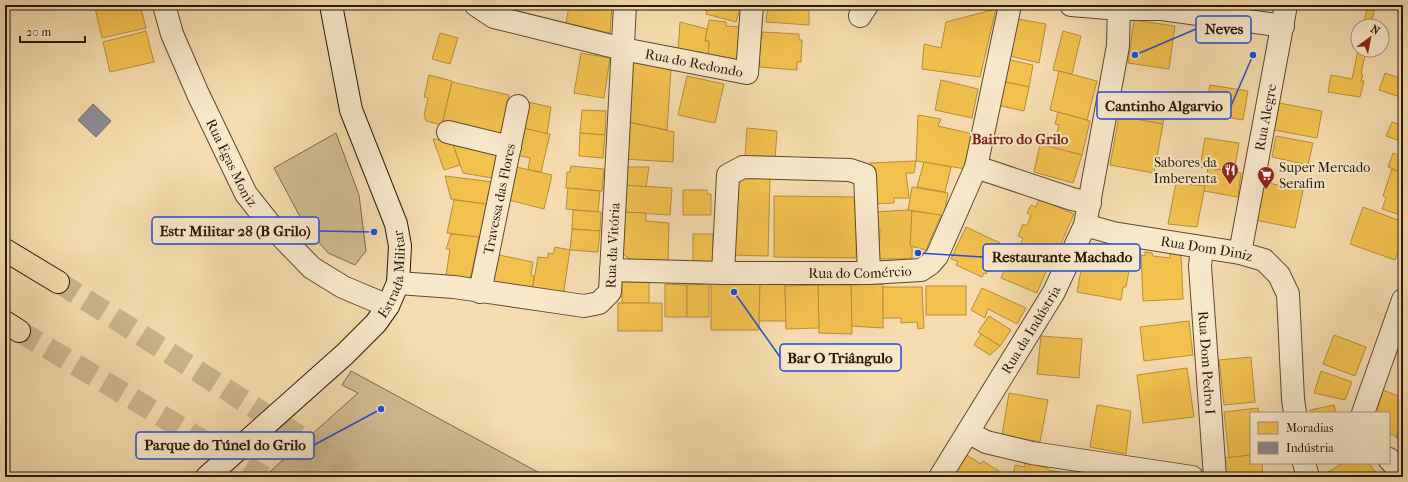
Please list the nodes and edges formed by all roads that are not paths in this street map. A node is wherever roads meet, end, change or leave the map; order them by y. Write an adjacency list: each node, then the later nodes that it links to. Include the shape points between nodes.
1 (164, 5): 28 (street, Rua Egas Moniz, via 172,34 198,94 246,194 273,228 312,268 343,287)
2 (331, 5): 25 (street, Estrada Militar, via 351,110 396,224 400,246)
3 (476, 5): 11 (street, via 494,17)
4 (625, 5): 11 (street, Rua da Vitória)
5 (752, 5): 11 (street, Rua do Redondo, via 747,73)
6 (1010, 5): 15 (street, Rua do Comércio)
7 (1071, 5): 8 (street)
8 (1120, 7): 9 (street); 16 (street, Rua da Indústria, via 1118,46)
9 (1163, 7): 10 (street)
10 (1285, 15): 20 (street, Rua Alegre)
11 (623, 49): 21 (street, Rua da Vitória)
12 (518, 106): 14 (street, Travessa das Flores)
13 (448, 132): 14 (street)
14 (510, 146): 26 (street, Travessa das Flores)
15 (976, 167): 16 (street); 23 (street, Rua do Comércio, via 937,256 930,264 921,270)
16 (1090, 203): 17 (street, Rua da Indústria)
17 (1085, 225): 18 (street, Rua Dom Diniz); 31 (street, Rua da Indústria, via 1054,292)
18 (1202, 248): 20 (street, Rua Dom Diniz); 38 (street, Rua Dom Pedro I, via 1200,266)
19 (5, 250): 24 (highway)
20 (1240, 253): 29 (street, Rua Dom Diniz, via 1264,260 1278,275 1288,294)
21 (611, 270): 22 (street, Rua do Comércio); 26 (street, Rua da Vitória, via 610,292 598,303 584,306)
22 (723, 273): 23 (street, Rua do Comércio); 23 (street, via 728,175 743,167 850,170 866,175)
23 (869, 273)
24 (58, 282)
25 (398, 283): 26 (street, Rua da Vitória, via 454,287); 28 (street, Estrada Militar)
26 (480, 292)
27 (1403, 300): 30 (street)
28 (388, 306): 35 (street, Estrada Militar, via 376,324 346,354)
29 (1295, 412)
30 (1363, 412)
31 (968, 432): 36 (street, Rua da Indústria); 37 (street, via 986,442 1032,454)
32 (1390, 460): 34 (street)
33 (1304, 464): 39 (street)
34 (1403, 474)
35 (207, 477)
36 (940, 477)
37 (1192, 477)
38 (1214, 477)
39 (1308, 477)

